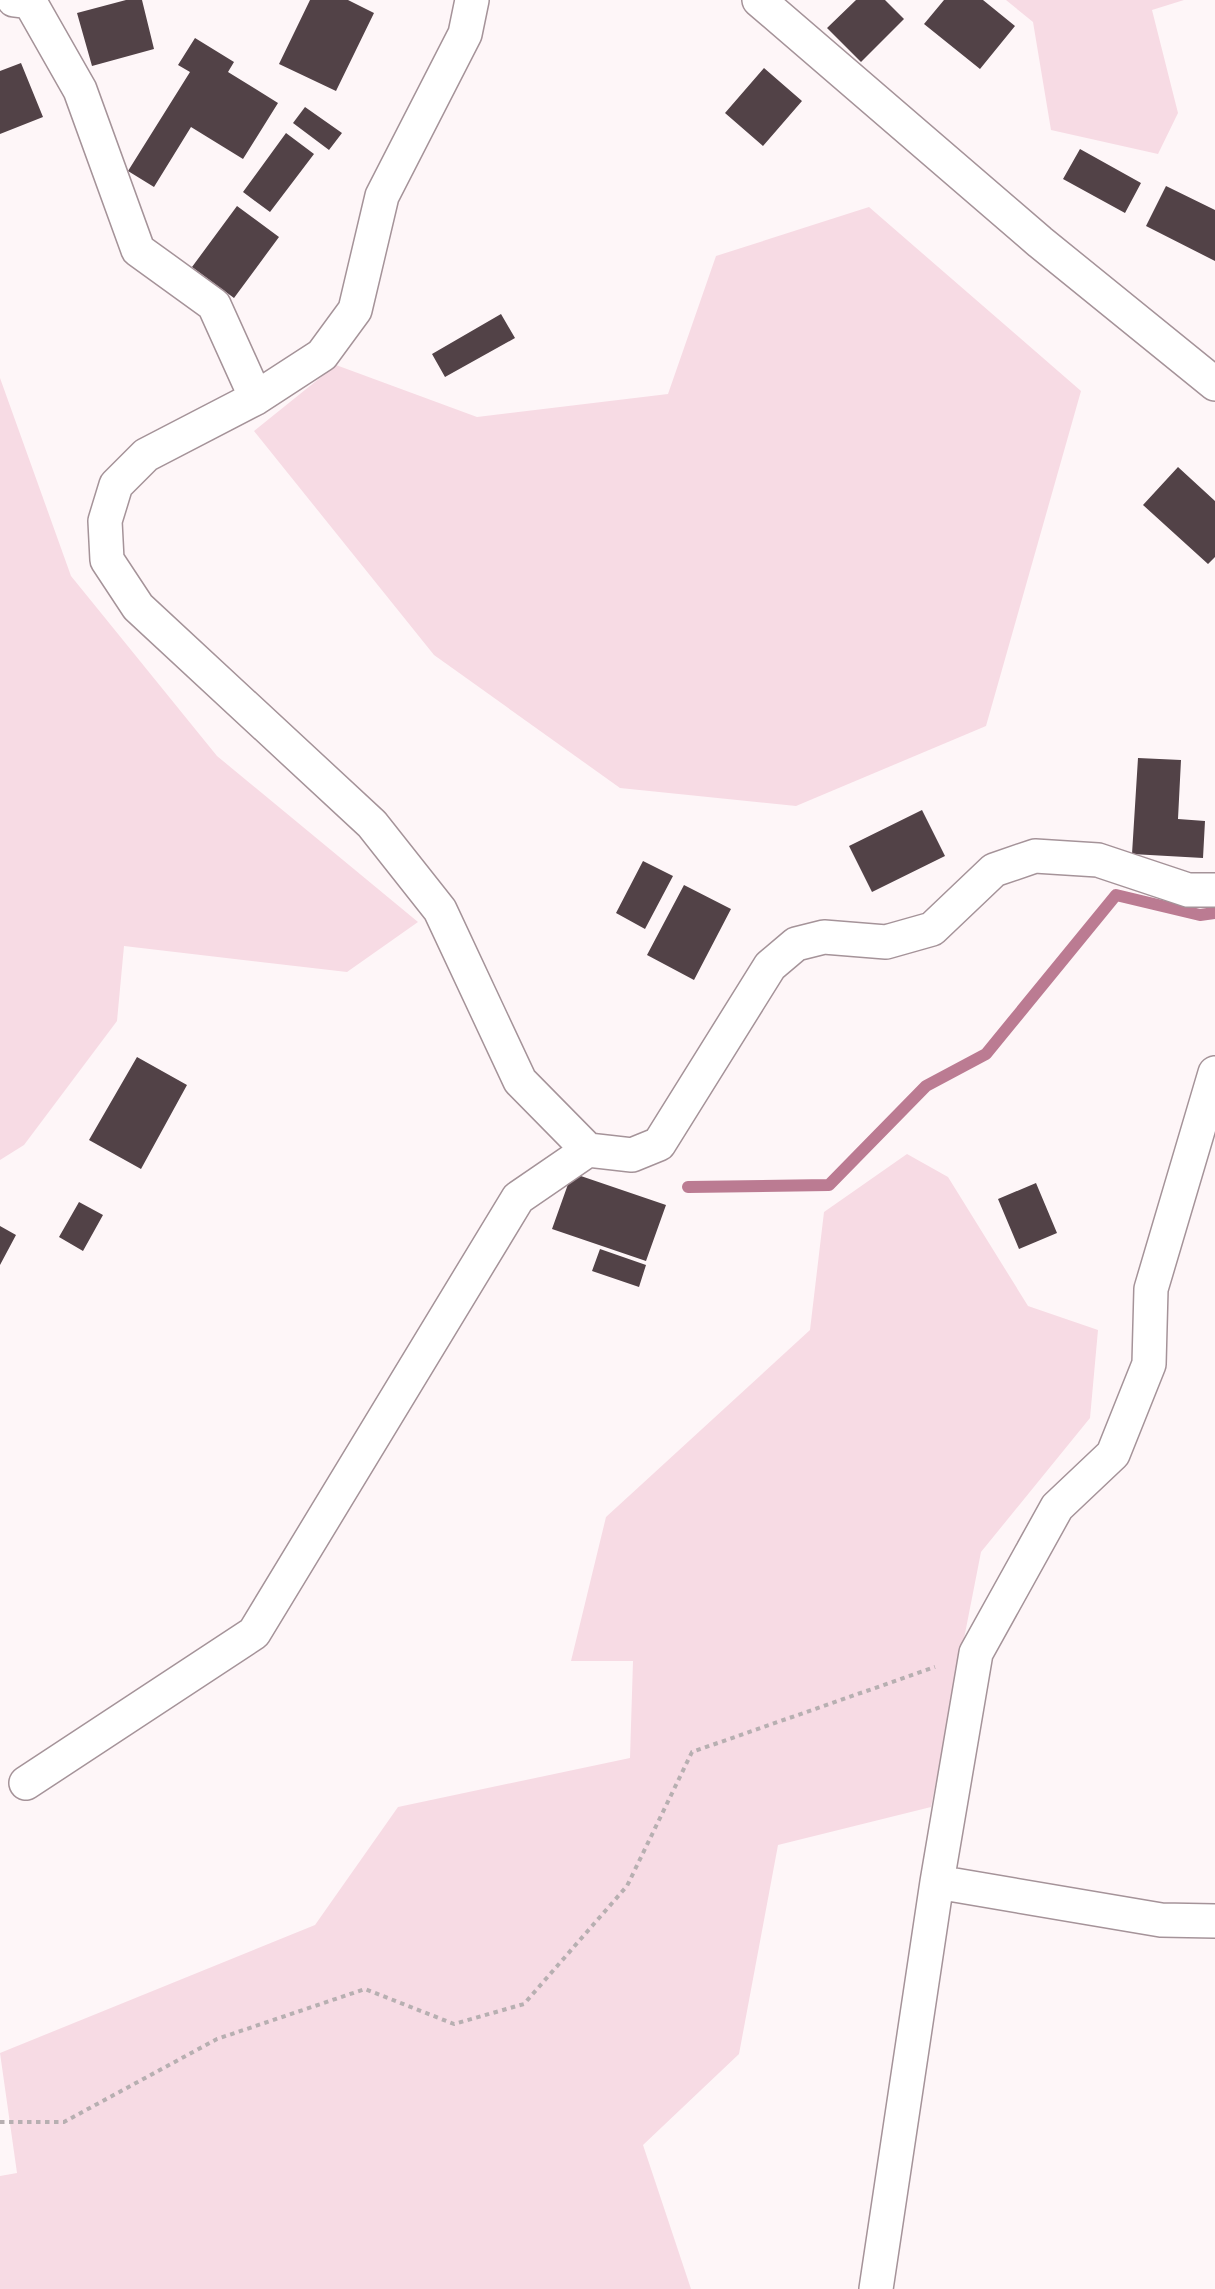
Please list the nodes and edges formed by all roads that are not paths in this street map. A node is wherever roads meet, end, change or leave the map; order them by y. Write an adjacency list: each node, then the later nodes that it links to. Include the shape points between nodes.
1 (14, 0): 5 (street, via 30,2 80,90 138,250 214,304)
2 (472, 0): 5 (street, via 465,34 382,196 355,310 322,356)
3 (759, 0): 4 (street, via 1040,242)
4 (1215, 384)
5 (256, 398): 8 (street, via 146,455 116,485 105,521 107,560 138,607 372,824 440,910 520,1082)
6 (1215, 890): 8 (street, via 1188,890 1098,860 1035,856 994,870 932,929 886,942 824,937 796,944 770,966 659,1144 632,1155)
7 (1215, 1073): 10 (street, via 1151,1289 1149,1364 1113,1454 1057,1507 976,1653)
8 (588, 1150): 9 (street, via 518,1198 254,1633)
9 (26, 1783)
10 (937, 1882): 11 (street, via 1161,1920); 12 (street)
11 (1215, 1921)
12 (876, 2289)

